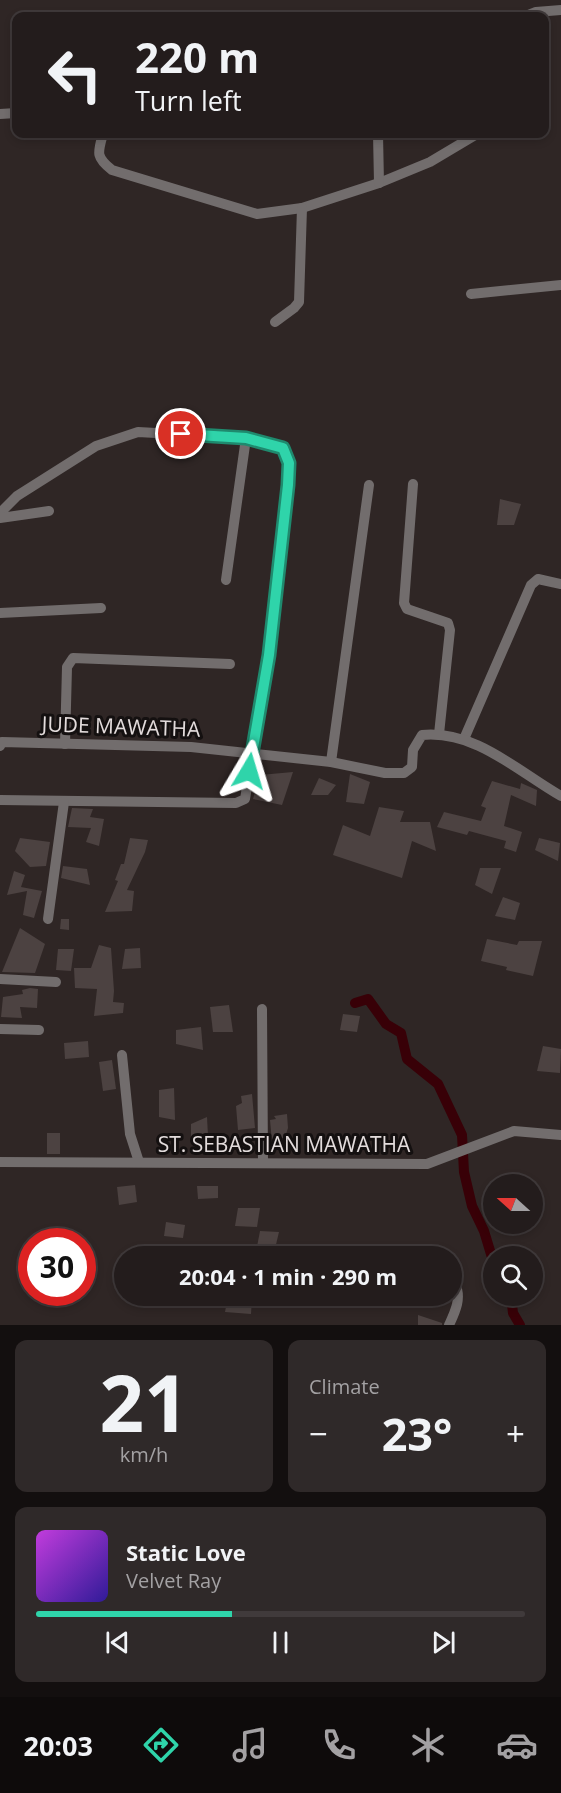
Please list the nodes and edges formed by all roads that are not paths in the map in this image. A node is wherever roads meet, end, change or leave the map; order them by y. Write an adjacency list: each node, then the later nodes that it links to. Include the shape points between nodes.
1 (561, 10): 2 (street)
2 (536, 12)
3 (102, 138): 7 (street, via 98,152 111,170 257,214)
4 (378, 138): 6 (street)
5 (470, 138): 6 (street, via 430,162)
6 (379, 183): 7 (street)
7 (302, 208): 10 (street, via 299,302)
8 (561, 285): 9 (street)
9 (471, 294)
10 (275, 322)
11 (246, 438): 15 (street, via 138,432 96,447 17,496); 17 (street); 26 (street, via 283,448 289,463 269,655)
12 (413, 484): 22 (street, via 404,603 407,609 448,623 450,630)
13 (369, 485): 27 (street)
14 (49, 511): 16 (street)
15 (0, 513)
16 (0, 518)
17 (226, 579)
18 (561, 584): 23 (street, via 538,579 531,585)
19 (101, 608): 20 (street)
20 (0, 613)
21 (230, 664): 24 (street, via 73,658 67,667)
22 (439, 734): 23 (street); 27 (street, JUDE MAWATHA, via 422,735 413,750 412,767 404,773 385,774)
23 (464, 739): 28 (street, via 482,746)
24 (65, 744): 25 (street, JUDE MAWATHA, via 2,742); 26 (street, JUDE MAWATHA)
25 (0, 746)
26 (251, 752): 27 (street, JUDE MAWATHA); 30 (street, via 247,790 244,799 236,803)
27 (331, 762)
28 (561, 796)
29 (0, 800): 30 (street)
30 (64, 802): 31 (street)
31 (48, 920)
32 (0, 979): 33 (street)
33 (56, 982)
34 (262, 1009): 41 (street)
35 (0, 1029): 36 (street)
36 (39, 1030)
37 (123, 1055): 40 (street, via 130,1134)
38 (561, 1135): 41 (street, ST. SEBASTIAN MAWATHA, via 514,1131 427,1164)
39 (0, 1162): 40 (street, ST. SEBASTIAN MAWATHA)
40 (139, 1162): 41 (street, ST. SEBASTIAN MAWATHA)
41 (263, 1163)
42 (457, 1306): 43 (street)
43 (449, 1325)

